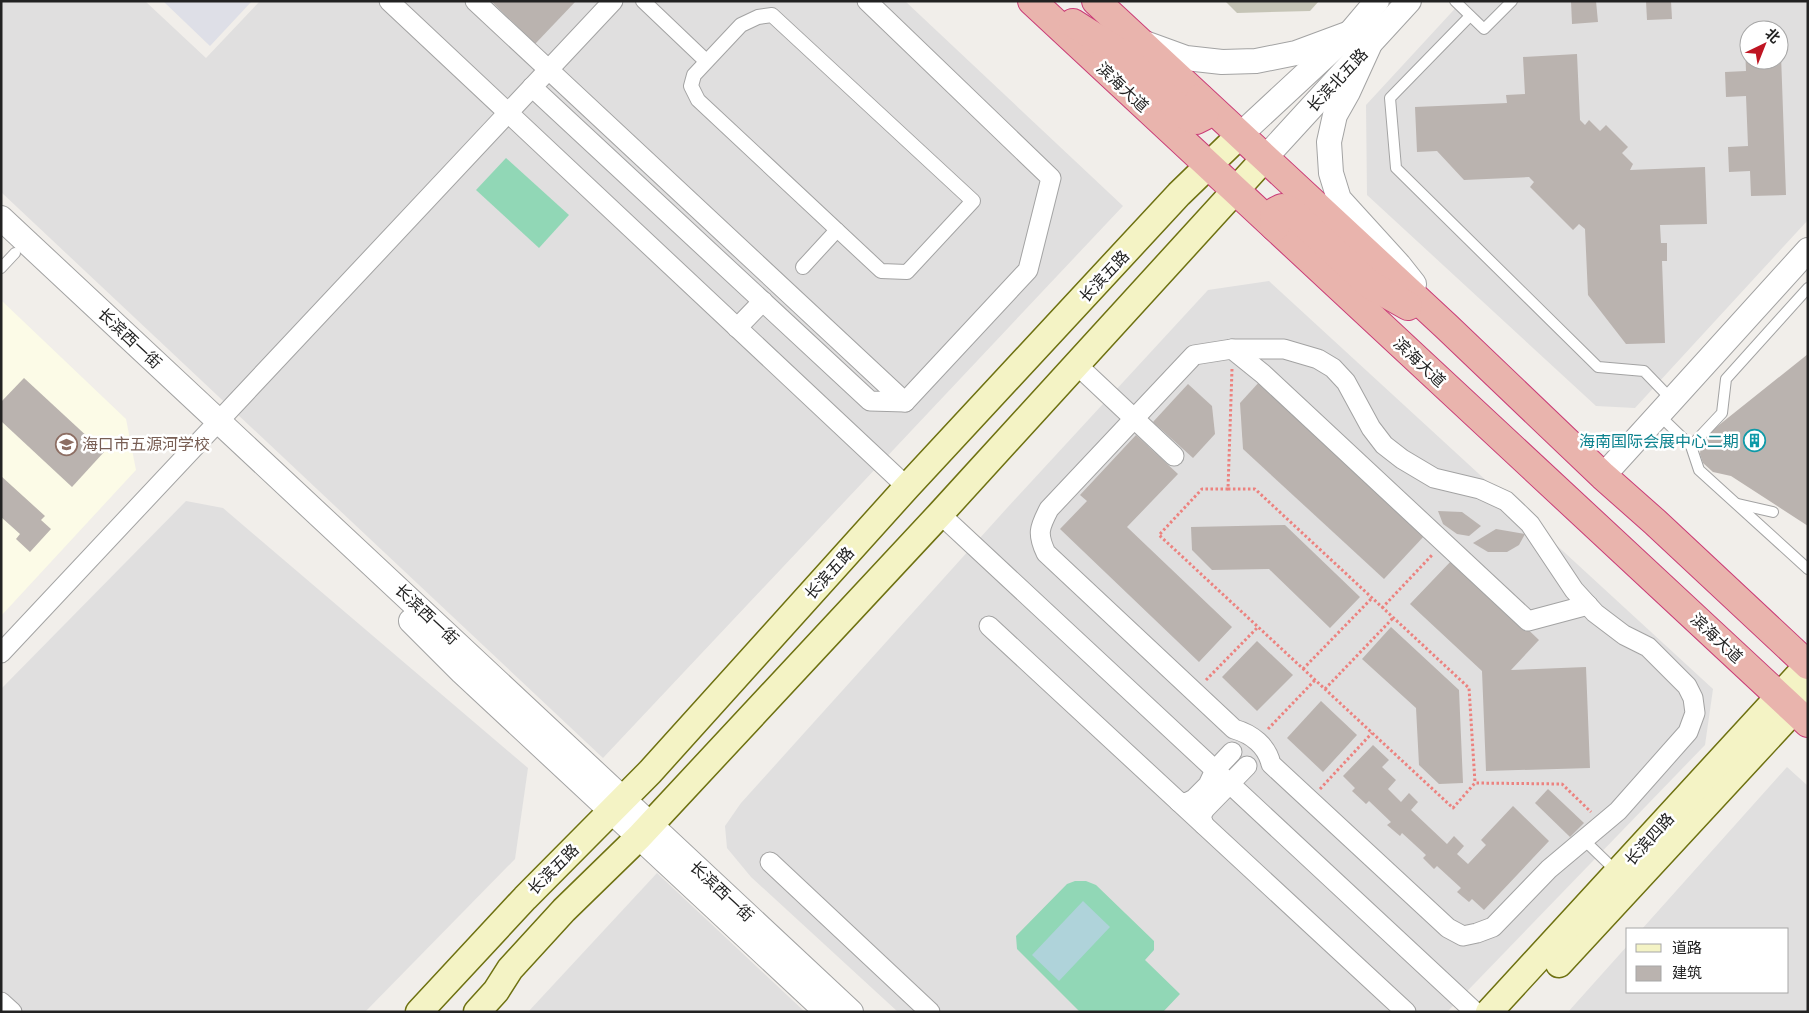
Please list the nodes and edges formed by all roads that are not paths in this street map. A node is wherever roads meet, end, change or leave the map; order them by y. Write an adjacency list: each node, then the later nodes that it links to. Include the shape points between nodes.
1 (389, 1): 20 (street)
2 (475, 1): 17 (street)
3 (613, 1): 17 (street)
4 (643, 1): 16 (street)
5 (867, 1): 39 (street, via 1051,178 1028,270)
6 (1032, 1): 23 (highway, 滨海大道)
7 (1038, 1): 19 (highway, via 1117,51 1188,117 1196,120 1204,116)
8 (1096, 1): 15 (highway)
9 (1377, 1): 14 (street, 长滨北五路)
10 (1409, 1): 14 (street, 长滨北五路)
11 (1454, 1): 13 (lane)
12 (1512, 1): 13 (lane, via 1484,29)
13 (1470, 16): 40 (lane, via 1390,98 1396,168 1598,367 1644,371)
14 (1359, 40): 15 (street, via 1256,61 1222,62 1186,58); 21 (street, 长滨北五路); 22 (street, 长滨北五路); 35 (street, via 1348,92 1335,115 1329,142 1336,191 1339,200 1399,265)
15 (1140, 42): 19 (highway)
16 (706, 61): 28 (street, via 694,75 690,86 698,100); 28 (street, via 741,25 772,15 973,201 908,272 881,271)
17 (549, 69): 18 (street); 39 (street)
18 (532, 87): 20 (street); 34 (street)
19 (1200, 98): 21 (highway)
20 (508, 113): 36 (street); 42 (street)
21 (1240, 135): 22 (highway); 23 (main road, 长滨五路)
22 (1264, 158): 24 (main road); 35 (highway)
23 (1208, 166): 24 (highway, 滨海大道); 26 (main road, 长滨五路)
24 (1234, 190): 27 (highway, 滨海大道); 29 (main road)
25 (1, 218): 42 (street, 长滨西一街)
26 (1156, 220): 29 (main road, via 1176,222 1181,233); 46 (main road, 长滨五路)
27 (1275, 228): 35 (highway, via 1276,211 1282,208 1291,211 1369,284); 55 (highway, 滨海大道)
28 (837, 230): 32 (street)
29 (1181, 248): 38 (main road)
30 (1808, 250): 40 (street)
31 (6, 254): 42 (street, 长滨西一街)
32 (803, 267)
33 (1808, 288): 43 (lane, via 1726,379 1722,413)
34 (763, 301): 36 (street); 39 (street, via 870,401)
35 (1447, 327): 45 (highway)
36 (738, 328): 46 (street)
37 (1232, 349): 41 (street, via 1194,355); 51 (street, via 1263,374 1528,621); 51 (street, via 1284,349 1318,359 1333,368 1346,382 1384,445 1434,478 1480,489 1506,501 1530,524 1574,590)
38 (1076, 364): 41 (street); 49 (main road)
39 (905, 402)
40 (1665, 407): 43 (lane); 45 (street)
41 (1134, 418): 44 (street); 56 (street, via 1049,509 1041,524 1039,539 1046,553)
42 (213, 426): 53 (street); 63 (street, 长滨西一街)
43 (1691, 446): 47 (lane, via 1700,470)
44 (1174, 456)
45 (1603, 476): 54 (highway)
46 (907, 487): 63 (main road, 长滨五路)
47 (1736, 503): 48 (lane); 50 (lane)
48 (1773, 512)
49 (940, 514): 60 (street); 65 (main road)
50 (1808, 569)
51 (1588, 605): 66 (street, via 1624,635 1648,647 1687,686 1693,698 1694,712 1688,732 1618,811)
52 (989, 626): 62 (street)
53 (1, 653)
54 (1808, 665): 55 (main road, 长滨四路)
55 (1797, 706): 68 (main road, 长滨四路); 79 (main road, 长滨四路)
56 (1234, 729): 57 (street, via 1230,738); 58 (street, via 1249,734 1257,741 1270,757)
57 (1232, 752): 59 (street); 60 (street)
58 (1271, 764): 59 (street); 66 (street, via 1448,928 1463,936 1494,927 1549,869)
59 (1247, 766): 61 (street)
60 (1215, 770): 61 (street); 62 (street, via 1208,785 1194,798 1186,803)
61 (1230, 784): 64 (street, via 1205,809 1202,816); 77 (street)
62 (1179, 802): 64 (street)
63 (618, 805): 65 (street, 长滨西一街); 71 (main road, 长滨五路, via 525,898)
64 (1204, 825): 76 (street)
65 (645, 831): 72 (main road, via 564,910 510,969); 73 (street, 长滨西一街); 74 (street, 长滨西一街)
66 (1584, 840): 68 (lane)
67 (770, 862): 75 (street)
68 (1618, 872): 78 (main road, 长滨四路)
69 (1, 1002): 70 (street)
70 (12, 1012)
71 (419, 1012)
72 (478, 1012)
73 (827, 1012)
74 (851, 1012)
75 (930, 1012)
76 (1406, 1012)
77 (1475, 1012)
78 (1489, 1012)
79 (1514, 1012)

